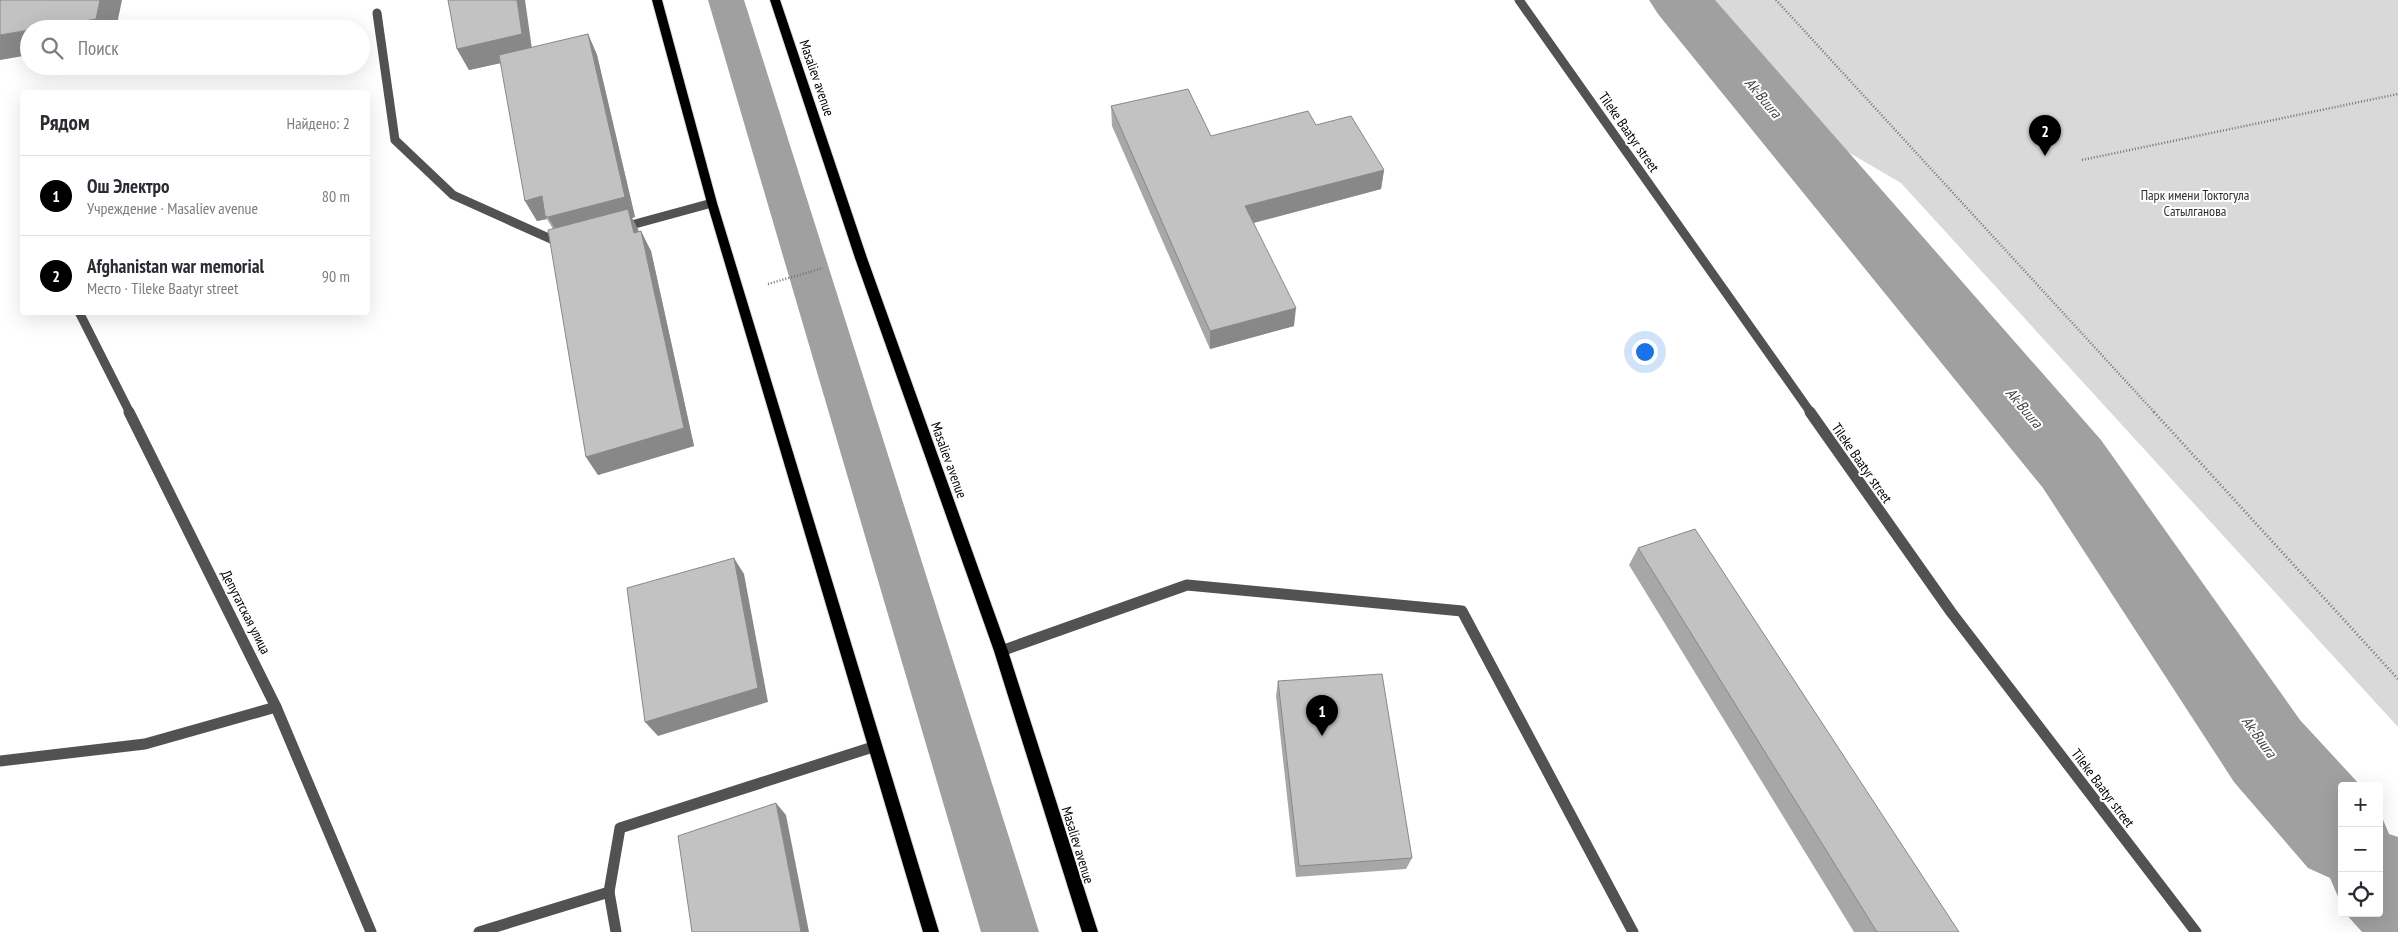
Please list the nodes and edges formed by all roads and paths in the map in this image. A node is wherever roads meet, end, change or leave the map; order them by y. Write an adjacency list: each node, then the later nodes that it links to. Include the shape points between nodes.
1 (657, 0): 8 (main road)
2 (775, 0): 14 (main road, Masaliev avenue, via 861,258)
3 (1519, 0): 26 (street, Tileke Baatyr street, via 1951,612)
4 (1776, 0): 15 (path)
5 (377, 13): 10 (street, via 395,140 453,195 558,244)
6 (2398, 94): 7 (path)
7 (2082, 160)
8 (712, 203): 9 (street); 17 (main road)
9 (613, 230)
10 (568, 242)
11 (823, 268): 12 (path)
12 (765, 285)
13 (80, 315): 16 (street, Депутатская улица)
14 (1002, 651): 24 (main road, Masaliev avenue); 25 (street, via 1187,585 1462,611)
15 (2398, 678)
16 (276, 707): 18 (street, via 145,744); 20 (street, Депутатская улица)
17 (876, 746): 19 (street, via 620,828); 23 (main road)
18 (0, 762)
19 (609, 892): 21 (street); 22 (street)
20 (371, 932)
21 (478, 932)
22 (616, 932)
23 (931, 932)
24 (1090, 932)
25 (1633, 932)
26 (2196, 932)

